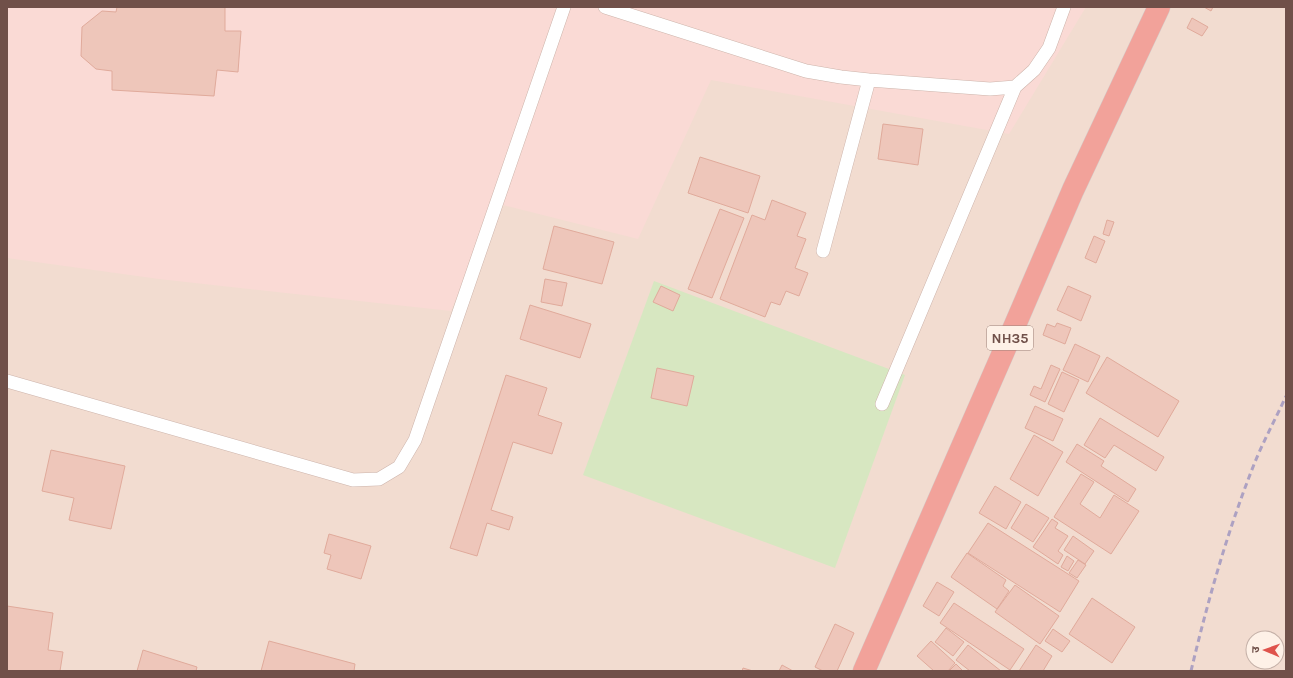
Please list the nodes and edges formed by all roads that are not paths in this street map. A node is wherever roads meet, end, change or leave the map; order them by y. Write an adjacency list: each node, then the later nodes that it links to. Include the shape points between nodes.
1 (564, 7): 8 (lane, via 415,440 399,467 379,479 353,480)
2 (605, 7): 5 (lane, via 806,70)
3 (1064, 7): 6 (lane, via 1049,48 1034,70)
4 (1159, 7): 10 (highway, NH35, via 1073,190)
5 (869, 80): 6 (lane, via 990,89); 7 (lane)
6 (1015, 87): 9 (lane)
7 (823, 251)
8 (7, 381)
9 (882, 404)
10 (864, 671)

